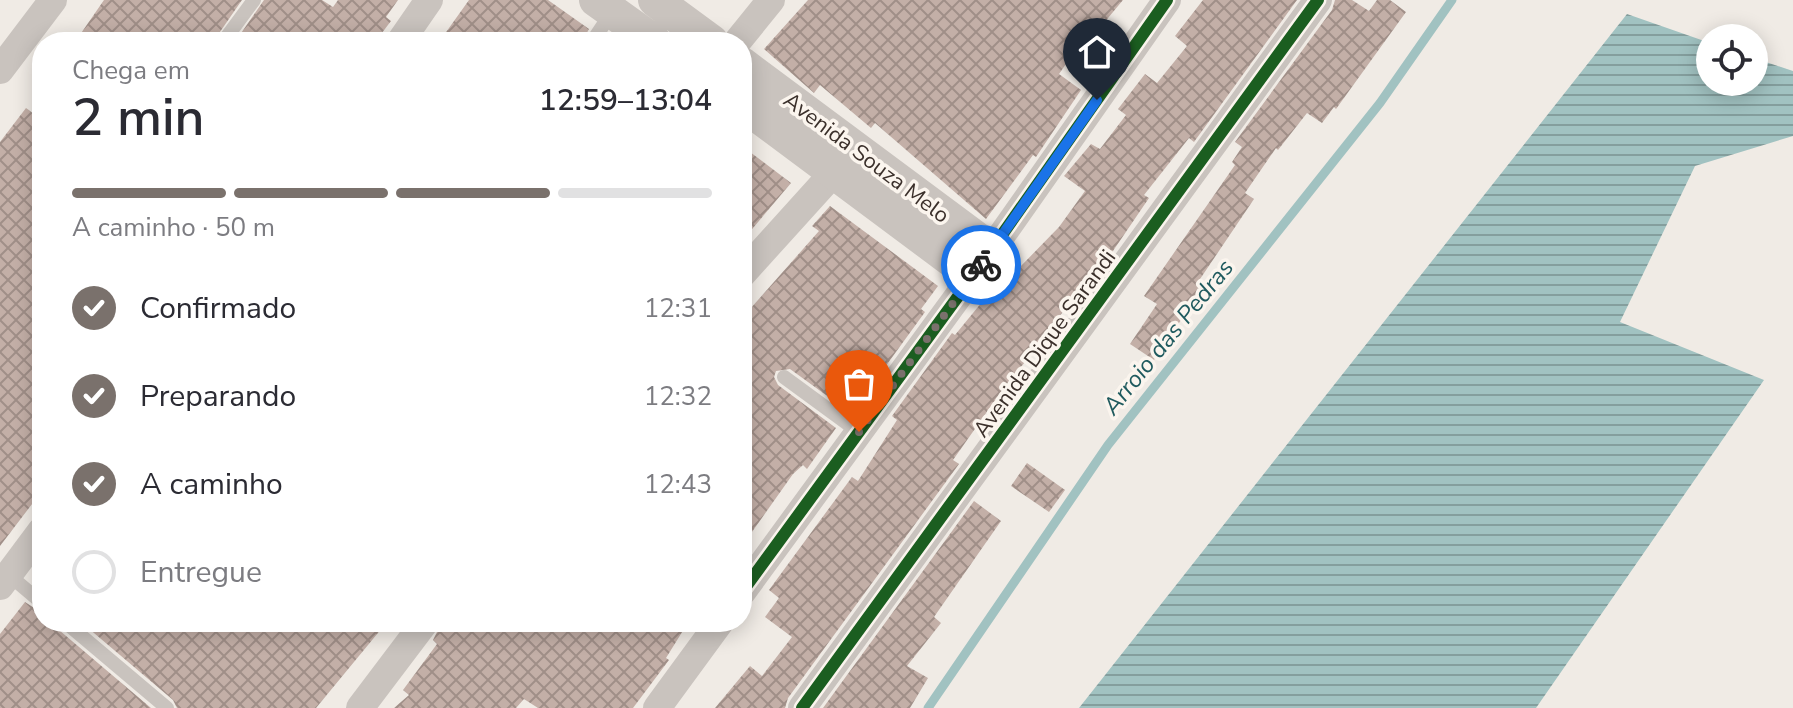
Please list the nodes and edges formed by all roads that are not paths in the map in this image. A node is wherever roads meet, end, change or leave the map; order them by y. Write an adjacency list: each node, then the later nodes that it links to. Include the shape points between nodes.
1 (53, 0): 15 (street)
2 (254, 0): 9 (lane)
3 (429, 0): 10 (street)
4 (655, 0): 13 (street)
5 (771, 0): 14 (street)
6 (1167, 0): 20 (street)
7 (1318, 0): 33 (street, Avenida Dique Sarandi)
8 (604, 6): 11 (lane); 12 (street)
9 (230, 32)
10 (407, 32)
11 (595, 32)
12 (641, 32)
13 (698, 32)
14 (745, 32)
15 (0, 70)
16 (752, 73): 18 (street, Avenida Souza Melo)
17 (752, 109): 18 (street, Avenida Souza Melo)
18 (845, 160): 19 (street); 20 (street, Avenida Souza Melo)
19 (752, 263)
20 (982, 263): 22 (street)
21 (784, 377): 22 (lane)
22 (859, 432): 24 (street)
23 (32, 543): 25 (street)
24 (752, 578)
25 (4, 580): 26 (lane)
26 (32, 597)
27 (77, 632): 30 (lane)
28 (417, 632): 31 (street)
29 (713, 632): 32 (street)
30 (167, 708)
31 (360, 708)
32 (657, 708)
33 (802, 708)

